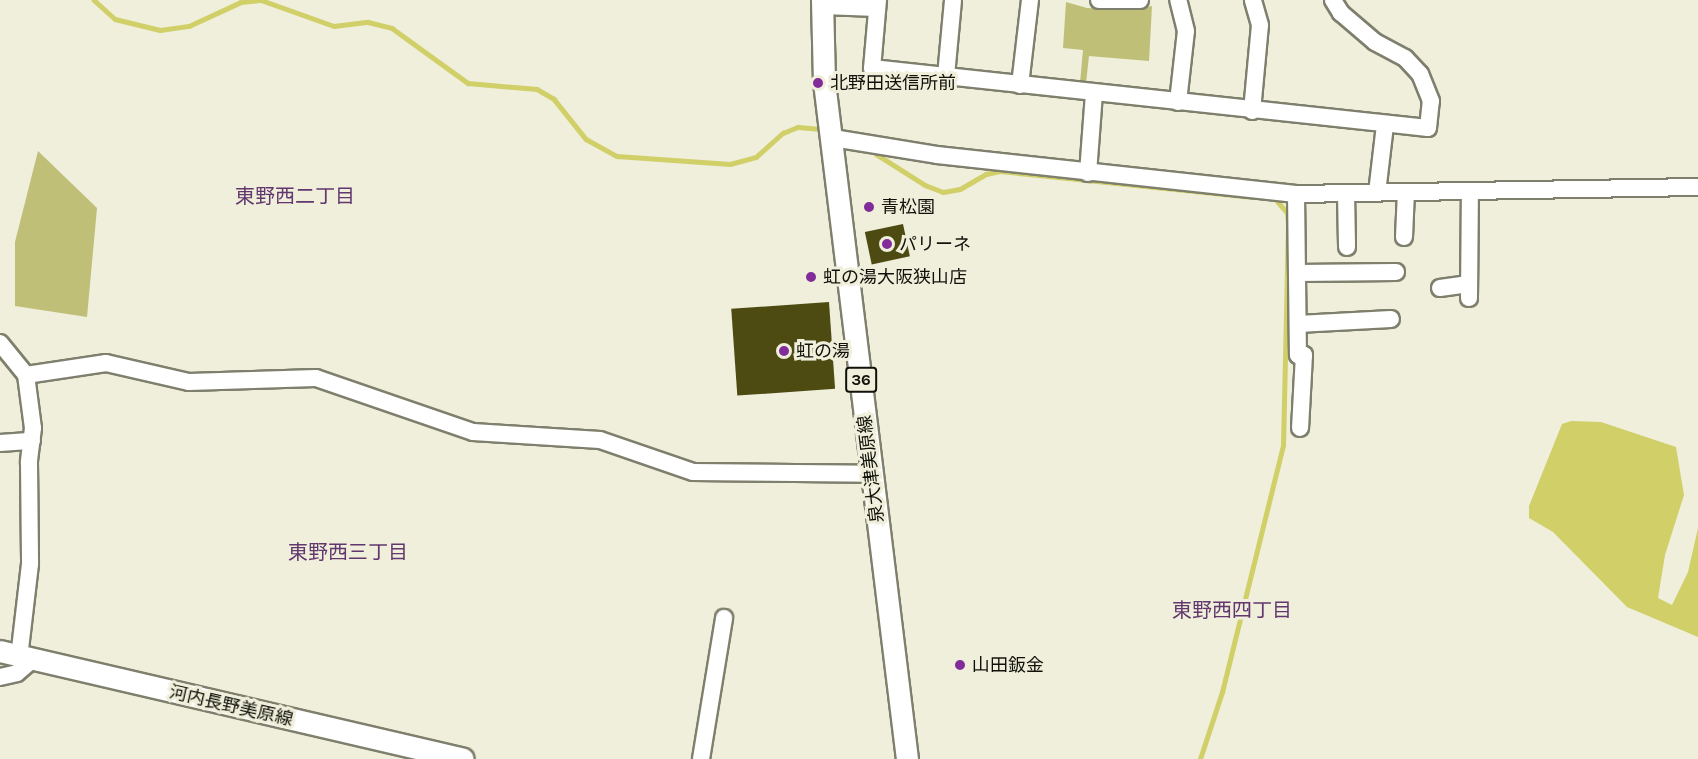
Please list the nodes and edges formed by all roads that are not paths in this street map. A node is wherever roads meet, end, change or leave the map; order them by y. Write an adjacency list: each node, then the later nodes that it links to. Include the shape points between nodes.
1 (953, 0): 10 (street)
2 (1030, 0): 11 (street)
3 (1099, 0): 4 (street)
4 (1140, 0)
5 (1178, 0): 13 (street, via 1186,31)
6 (1253, 0): 14 (street, via 1260,25)
7 (1333, 0): 15 (street, via 1358,28 1406,58 1420,74 1431,101 1428,128)
8 (822, 3): 9 (street); 16 (main road, 泉大津美原線 / 36, via 824,82)
9 (878, 4): 10 (street, via 872,68)
10 (946, 76): 11 (street)
11 (1020, 85): 12 (street)
12 (1094, 93): 13 (street); 17 (street)
13 (1178, 102): 14 (street)
14 (1252, 111): 15 (street)
15 (1385, 125): 22 (street)
16 (833, 138): 17 (street, via 938,156); 36 (main road, 泉大津美原線 / 36)
17 (1088, 173): 23 (street)
18 (1698, 187): 19 (street)
19 (1470, 191): 20 (street); 28 (street, via 1469,291)
20 (1406, 192): 22 (street); 24 (street)
21 (1346, 193): 22 (street); 23 (street); 25 (street)
22 (1377, 193)
23 (1296, 194): 27 (street)
24 (1404, 237)
25 (1347, 247)
26 (1396, 272): 27 (street)
27 (1297, 273): 30 (street)
28 (1440, 288)
29 (1391, 319): 30 (street)
30 (1298, 324): 33 (street, via 1298,355 1304,356)
31 (0, 343): 32 (street)
32 (26, 375): 34 (street, via 32,398); 36 (street, via 106,363 189,382 316,378 473,432 600,440 693,472)
33 (1300, 428)
34 (32, 441): 35 (street); 38 (street, via 30,564)
35 (0, 443)
36 (872, 474): 42 (main road, 泉大津美原線 / 36)
37 (724, 618): 41 (street)
38 (17, 656): 39 (street, via 17,674); 40 (main road, 河内長野美原線)
39 (0, 677)
40 (463, 759)
41 (701, 759)
42 (906, 759)

